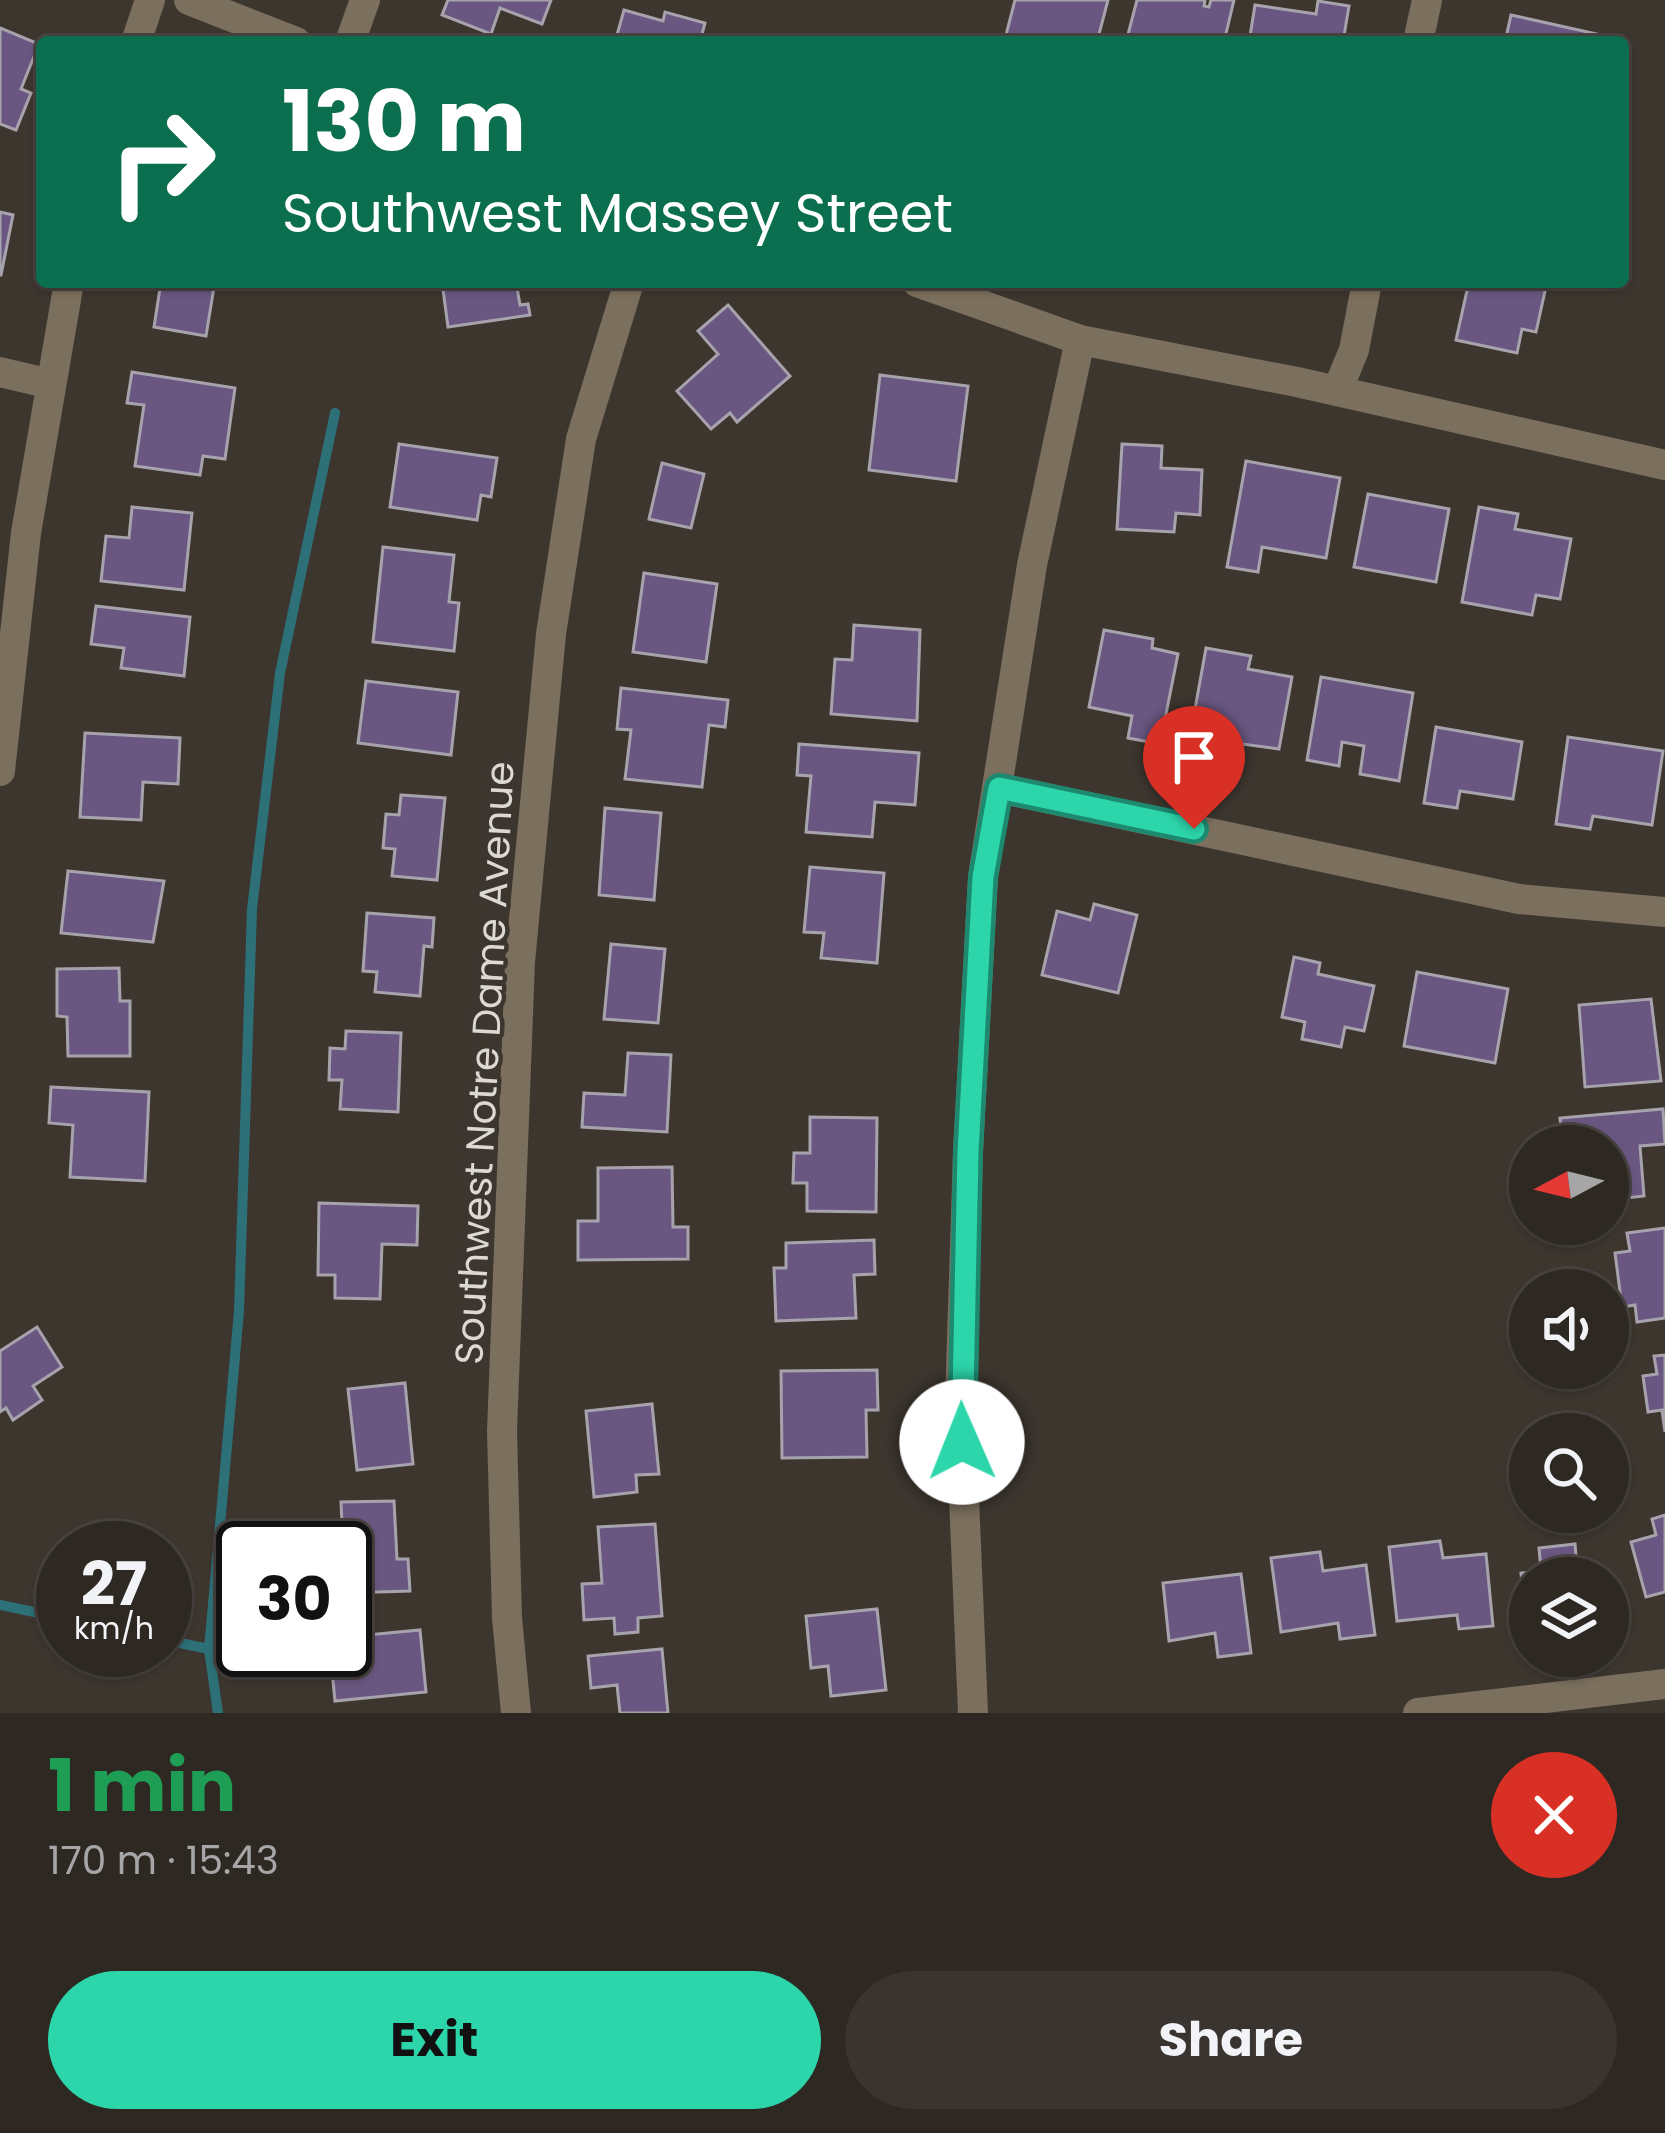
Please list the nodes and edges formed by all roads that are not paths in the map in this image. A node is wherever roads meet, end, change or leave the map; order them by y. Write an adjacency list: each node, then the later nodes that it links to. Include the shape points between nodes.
1 (150, 0): 5 (street)
2 (189, 0): 6 (street)
3 (365, 0): 7 (street)
4 (1426, 0): 8 (street)
5 (138, 36)
6 (281, 36)
7 (352, 36)
8 (1419, 36)
9 (68, 288): 15 (street)
10 (627, 288): 22 (street, Southwest Notre Dame Avenue, via 581,439 551,634 520,962 502,1430)
11 (934, 288): 13 (street)
12 (1366, 288): 16 (street)
13 (1080, 340): 16 (street); 19 (street, via 1031,565)
14 (0, 372): 15 (street)
15 (51, 384): 18 (street)
16 (1337, 391): 17 (street)
17 (1665, 465)
18 (0, 771)
19 (999, 788): 20 (street, via 1519,899); 23 (street, via 983,877 961,1355)
20 (1665, 912)
21 (1665, 1684): 24 (street)
22 (516, 1713)
23 (974, 1713)
24 (1418, 1713)

